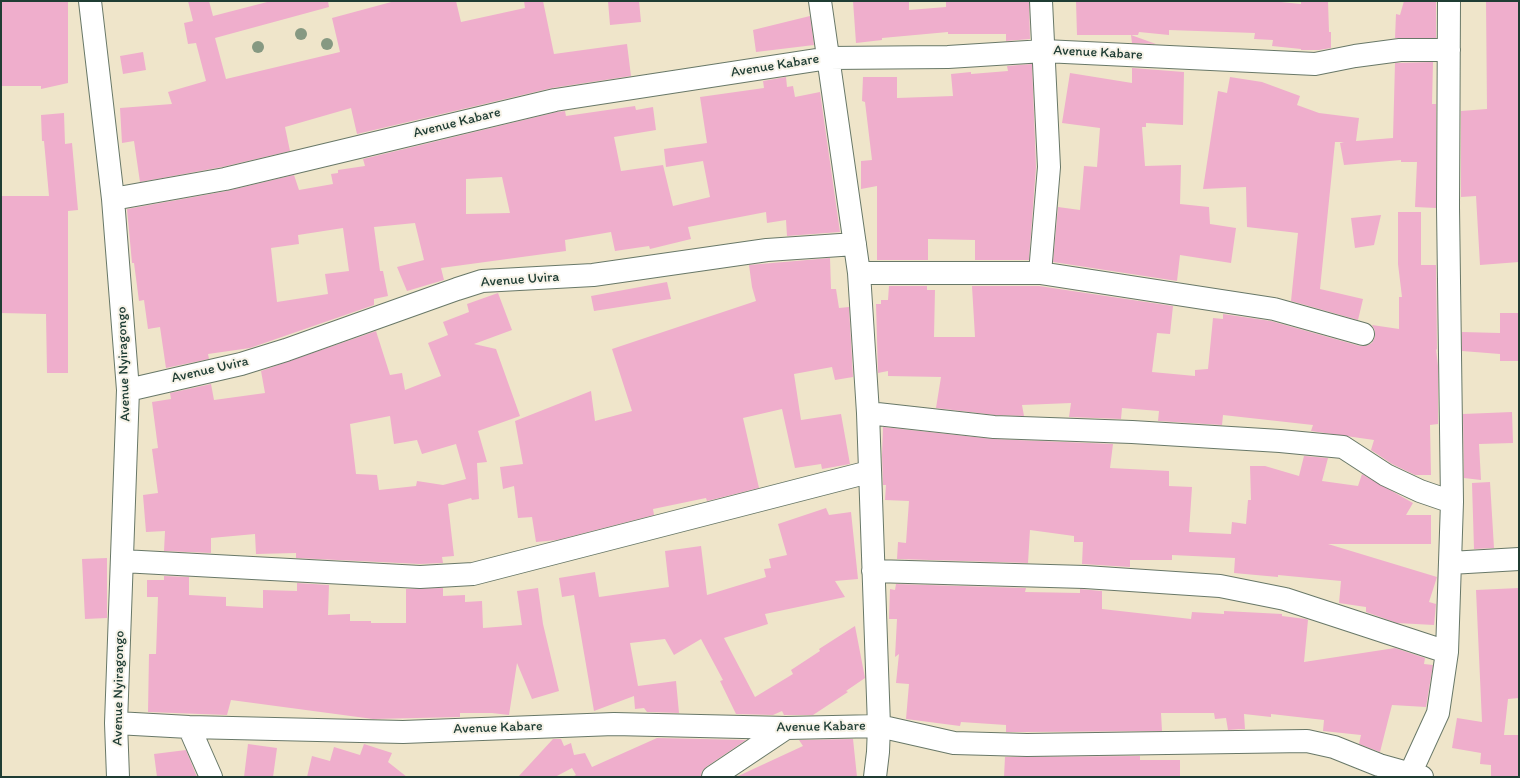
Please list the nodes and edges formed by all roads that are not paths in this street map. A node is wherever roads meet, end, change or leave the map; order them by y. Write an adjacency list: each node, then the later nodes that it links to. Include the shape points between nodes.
1 (90, 1): 8 (street, Avenue Nyiragongo)
2 (820, 1): 7 (street)
3 (1041, 1): 6 (street)
4 (1449, 1): 5 (street)
5 (1449, 50): 6 (street, Avenue Kabare, via 1400,50 1314,64); 16 (street, via 1448,207)
6 (1044, 51): 7 (street, Avenue Kabare, via 948,57); 11 (street, via 1049,166)
7 (829, 58): 8 (street, Avenue Kabare, via 555,100 225,179); 9 (street)
8 (113, 198): 13 (street, Avenue Nyiragongo)
9 (855, 244): 10 (street); 13 (street, Avenue Uvira, via 767,250 593,275 482,281 272,355)
10 (859, 273): 11 (street); 14 (street)
11 (1040, 273): 12 (street, via 1274,309)
12 (1363, 334)
13 (128, 390): 18 (street, Avenue Nyiragongo)
14 (868, 413): 15 (street); 16 (street, via 994,427 1132,432 1280,441 1343,448 1386,475)
15 (869, 472): 18 (street, via 473,574 412,577); 20 (street)
16 (1452, 502): 19 (street)
17 (1519, 559): 19 (street)
18 (122, 561): 22 (street, Avenue Nyiragongo)
19 (1450, 563): 21 (street)
20 (873, 571): 21 (street, via 1085,577 1220,586 1285,598); 23 (street)
21 (1447, 652): 27 (street, via 1438,713)
22 (116, 723): 24 (street, Avenue Kabare); 28 (street, Avenue Nyiragongo)
23 (879, 726): 25 (street, Avenue Kabare); 26 (street, Avenue Kabare, via 954,743 1027,745 1307,741 1334,747); 31 (street)
24 (190, 727): 25 (street, Avenue Kabare, via 403,732 614,724); 29 (street)
25 (786, 728): 30 (street)
26 (1378, 771): 27 (street, Avenue Kabare)
27 (1416, 776)
28 (118, 777)
29 (211, 777)
30 (713, 777)
31 (875, 777)

